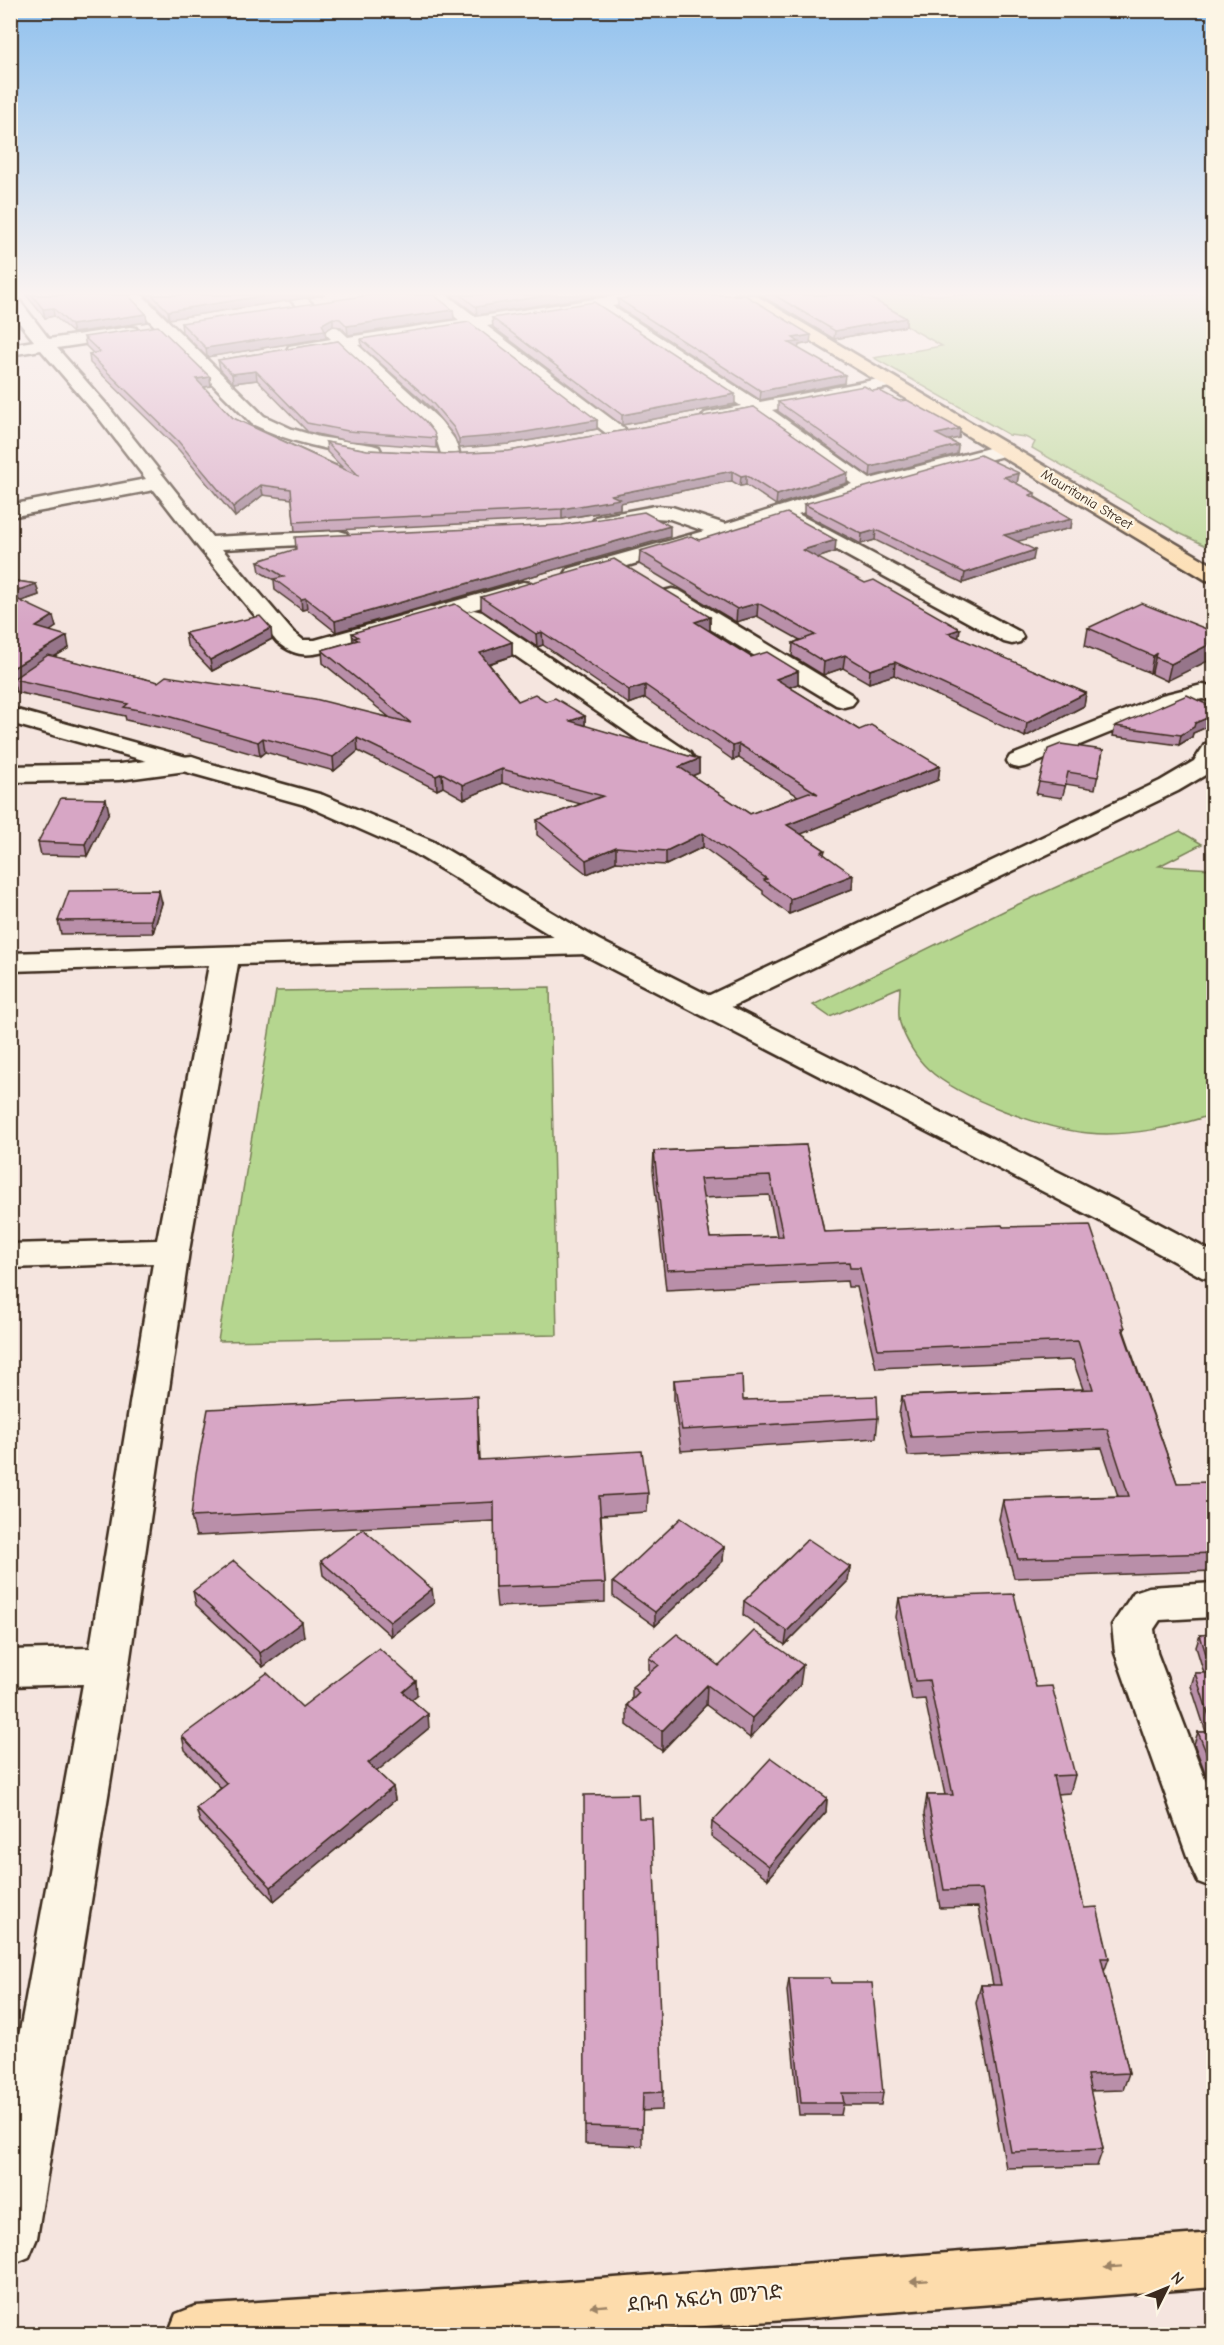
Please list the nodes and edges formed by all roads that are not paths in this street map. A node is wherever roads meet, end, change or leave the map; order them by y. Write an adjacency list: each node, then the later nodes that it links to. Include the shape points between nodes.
1 (97, 404): 16 (street)
2 (243, 404): 14 (street, via 258,420 285,433 318,442)
3 (411, 404): 15 (street, via 459,456)
4 (580, 404): 11 (street)
5 (752, 404): 8 (street)
6 (775, 404): 8 (street)
7 (927, 404): 13 (main road, Mauritania Street)
8 (757, 408): 9 (street); 17 (street)
9 (699, 419)
10 (641, 429): 11 (street)
11 (618, 433): 12 (street)
12 (596, 437)
13 (1004, 450): 17 (street); 26 (main road, Mauritania Street)
14 (392, 452)
15 (427, 454)
16 (158, 483): 18 (street); 23 (street)
17 (867, 486): 19 (street)
18 (10, 510)
19 (783, 513): 21 (street); 31 (street)
20 (586, 524): 21 (street, via 655,512 672,513)
21 (725, 531): 24 (street)
22 (362, 536): 23 (street)
23 (206, 544): 30 (street, via 297,647 316,647)
24 (616, 562): 25 (street); 27 (street)
25 (636, 574)
26 (1214, 575)
27 (560, 578)
28 (537, 584): 30 (street)
29 (656, 586): 33 (street)
30 (458, 606): 36 (street)
31 (1012, 637)
32 (1214, 693): 37 (street, via 1170,700)
33 (844, 700)
34 (10, 715): 38 (street)
35 (1214, 749): 43 (street, via 1203,766 1169,786)
36 (681, 758)
37 (1019, 761)
38 (192, 764): 39 (street, via 119,772); 40 (street, via 314,800 423,847)
39 (10, 774)
40 (587, 945): 41 (street); 43 (street)
41 (225, 955): 42 (street); 44 (street)
42 (10, 962)
43 (708, 1007): 46 (street)
44 (172, 1251): 45 (street); 48 (street)
45 (10, 1256)
46 (1214, 1268)
47 (1214, 1600): 50 (street, via 1149,1604 1133,1625 1136,1653)
48 (108, 1665): 49 (street); 51 (street)
49 (10, 1668)
50 (1214, 1867)
51 (10, 2238)
52 (1214, 2259): 53 (main road, ደቡብ አፍሪካ መንገድ, one-way to 53)
53 (196, 2334)

